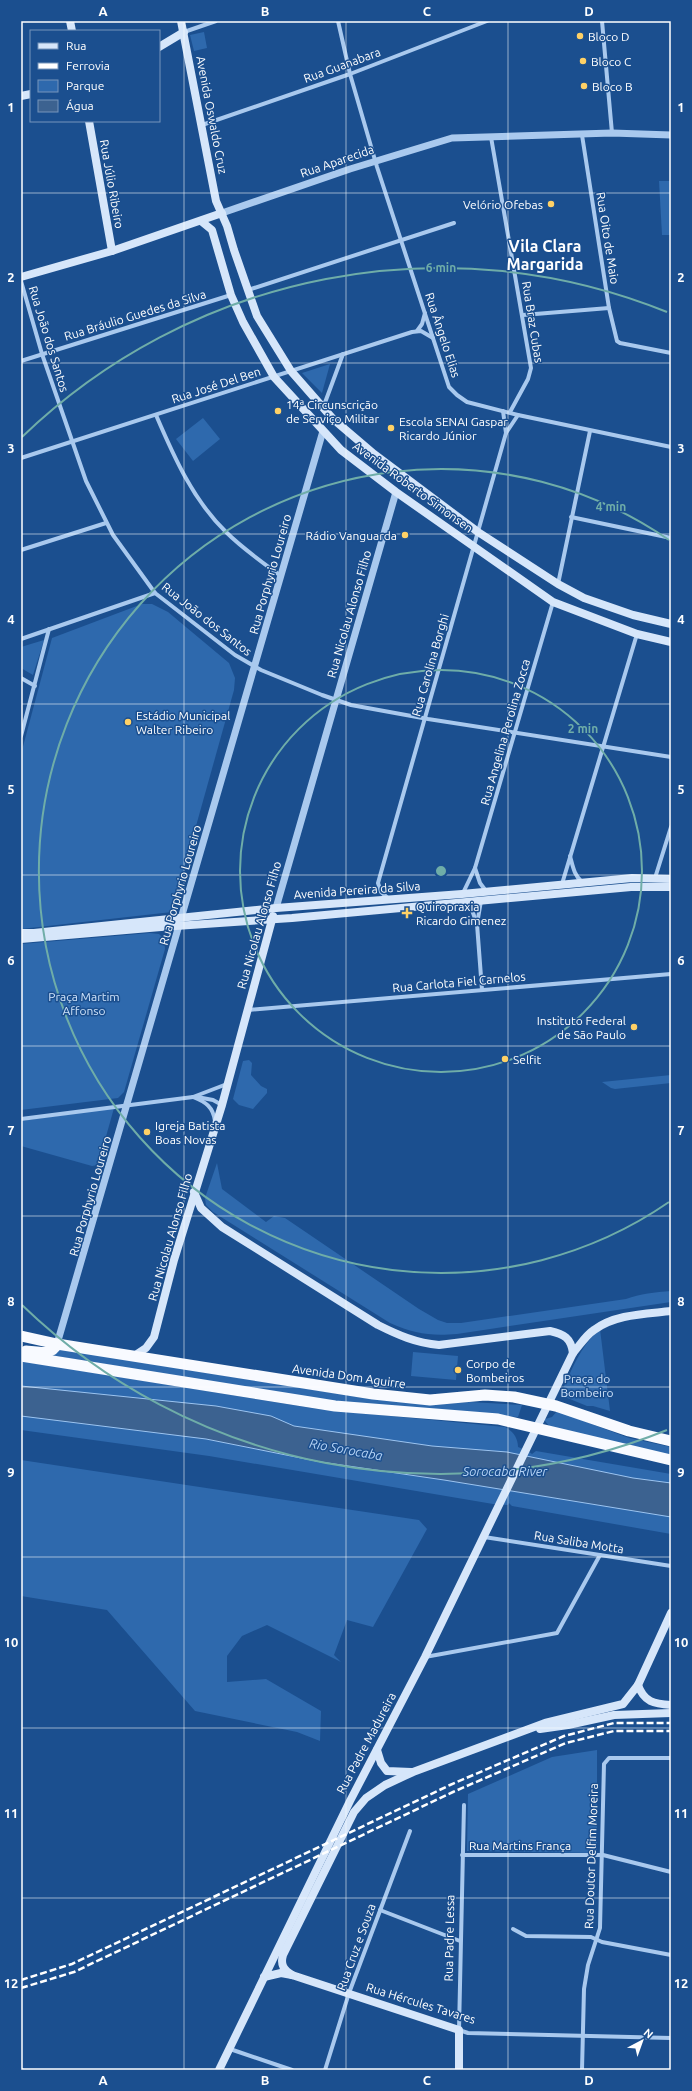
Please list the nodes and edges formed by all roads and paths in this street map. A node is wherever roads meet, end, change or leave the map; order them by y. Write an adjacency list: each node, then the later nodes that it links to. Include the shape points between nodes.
1 (181, 21): 6 (main road, Avenida Oswaldo Cruz)
2 (216, 21): 6 (street)
3 (338, 21): 8 (street, Rua Ângelo Elias)
4 (487, 21): 8 (street, Rua Guanabara)
5 (602, 21): 11 (street)
6 (184, 32): 7 (main road); 10 (main road, Avenida Oswaldo Cruz)
7 (160, 46)
8 (350, 74): 10 (street, Rua Guanabara); 15 (street, Rua Ângelo Elias)
9 (88, 122): 20 (main road, Rua Júlio Ribeiro)
10 (202, 125): 16 (main road, Avenida Oswaldo Cruz, via 216,201)
11 (612, 133): 12 (street, Rua Aparecida); 13 (street, Rua Aparecida)
12 (582, 135): 14 (street, Rua Aparecida); 25 (street, Rua Oito de Maio)
13 (671, 135)
14 (491, 137): 15 (street, Rua Aparecida, via 452,138); 27 (street, Rua Braz Cubas)
15 (375, 161): 16 (street, Rua Aparecida); 19 (street, Rua Ângelo Elias)
16 (222, 213): 17 (main road, Rua Aparecida); 23 (main road, Avenida Roberto Simonsen)
17 (201, 221): 20 (main road, Rua Aparecida); 24 (main road, Avenida Roberto Simonsen, via 212,230)
18 (454, 223): 19 (street)
19 (402, 241): 23 (street); 26 (street, Rua Ângelo Elias)
20 (112, 251): 21 (main road, Rua Aparecida)
21 (21, 277)
22 (21, 281): 31 (street, Rua João dos Santos)
23 (248, 290): 34 (main road, Avenida Roberto Simonsen, via 257,316)
24 (231, 295): 31 (street, Rua Bráulio Guedes da Silva); 35 (main road, Avenida Roberto Simonsen)
25 (609, 308): 27 (street); 30 (street, Rua Oito de Maio, via 618,342)
26 (425, 312): 28 (street); 29 (street, Rua Ângelo Elias)
27 (523, 315): 38 (street, Rua Braz Cubas, via 530,374)
28 (417, 331): 29 (street); 32 (street, Rua José Del Ben)
29 (433, 338): 37 (street, Rua Ângelo Elias, via 449,387 457,396 467,402)
30 (671, 353)
31 (42, 354): 33 (street, Rua Bráulio Guedes da Silva); 44 (street, Rua João dos Santos)
32 (343, 354): 34 (street, Rua José Del Ben); 36 (street)
33 (21, 361)
34 (291, 371): 35 (street, Rua José Del Ben); 36 (main road, Avenida Roberto Simonsen)
35 (274, 377): 39 (street, Rua José Del Ben); 41 (main road, Avenida Roberto Simonsen)
36 (323, 408): 50 (main road, Avenida Roberto Simonsen, via 374,454)
37 (503, 411): 38 (street, Rua Ângelo Elias); 43 (street, Rua Carolina Borghi)
38 (510, 412): 40 (street, Rua Ângelo Elias)
39 (156, 415): 44 (street, Rua José Del Ben); 54 (street, via 179,467 199,499 225,532)
40 (518, 415): 42 (street, Rua Ângelo Elias); 43 (street, Rua Carolina Borghi)
41 (323, 431): 47 (main road, Avenida Roberto Simonsen, via 341,450); 54 (street, Rua Porphyrio Loureiro)
42 (590, 431): 45 (street, Rua Ângelo Elias); 48 (street)
43 (506, 433): 50 (street, Rua Carolina Borghi)
44 (73, 442): 46 (street, Rua José Del Ben); 49 (street, Rua João dos Santos, via 86,481)
45 (671, 448)
46 (21, 458)
47 (396, 492): 52 (main road, Avenida Roberto Simonsen); 66 (street, Rua Nicolau Alonso Filho)
48 (571, 517): 51 (street); 55 (street)
49 (106, 523): 53 (street); 56 (street, Rua João dos Santos)
50 (478, 532): 52 (street, Rua Carolina Borghi); 55 (main road, Avenida Roberto Simonsen)
51 (671, 538)
52 (473, 547): 57 (main road, Avenida Roberto Simonsen); 67 (street, Rua Carolina Borghi)
53 (21, 550)
54 (281, 576): 63 (street, Rua Porphyrio Loureiro)
55 (558, 584): 58 (main road, Avenida Roberto Simonsen, via 584,598 633,615)
56 (155, 593): 59 (street); 63 (street, Rua João dos Santos)
57 (554, 602): 60 (main road, Avenida Roberto Simonsen); 68 (street, Rua Angelina Perolina Zocca)
58 (671, 624)
59 (48, 629): 61 (street); 65 (street)
60 (637, 634): 62 (main road, Avenida Roberto Simonsen); 70 (street)
61 (21, 639)
62 (671, 642)
63 (254, 667): 66 (street, Rua João dos Santos); 88 (street, Rua Porphyrio Loureiro)
64 (21, 678): 65 (street)
65 (35, 686): 69 (street)
66 (336, 700): 67 (street, Rua João dos Santos); 85 (street, Rua Nicolau Alonso Filho)
67 (425, 719): 68 (street, Rua João dos Santos); 82 (street, Rua Carolina Borghi, via 378,883 381,892)
68 (515, 731): 70 (street, Rua João dos Santos); 74 (street, Rua Angelina Perolina Zocca)
69 (21, 736)
70 (604, 746): 71 (street, Rua João dos Santos); 73 (street)
71 (671, 757)
72 (671, 827): 75 (street)
73 (570, 856): 77 (street, via 577,877); 78 (street)
74 (475, 868): 80 (street); 81 (street, Rua Angelina Perolina Zocca)
75 (655, 878): 76 (main road, Avenida Pereira da Silva); 77 (main road, Avenida Pereira da Silva)
76 (671, 879)
77 (583, 882): 78 (main road, Avenida Pereira da Silva)
78 (562, 884): 80 (main road, Avenida Pereira da Silva)
79 (671, 887): 83 (main road, Avenida Pereira da Silva, via 631,887)
80 (486, 891): 81 (main road, Avenida Pereira da Silva)
81 (462, 894): 82 (main road, Avenida Pereira da Silva)
82 (389, 899): 85 (main road, Avenida Pereira da Silva)
83 (481, 901): 84 (main road, Avenida Pereira da Silva); 89 (street)
84 (462, 903): 86 (main road, Avenida Pereira da Silva); 89 (street, via 472,910)
85 (276, 908): 86 (main road, Rua Nicolau Alonso Filho); 88 (main road, Avenida Pereira da Silva)
86 (272, 919): 87 (main road, Avenida Pereira da Silva); 91 (main road, Rua Nicolau Alonso Filho)
87 (255, 920): 88 (main road, Avenida Pereira da Silva); 91 (main road)
88 (181, 922): 90 (main road, Avenida Pereira da Silva); 92 (main road, Avenida Pereira da Silva); 98 (street, Rua Porphyrio Loureiro)
89 (477, 924): 94 (street)
90 (21, 933)
91 (267, 937): 95 (main road, Rua Nicolau Alonso Filho)
92 (21, 939)
93 (671, 974): 94 (street, Rua Carlota Fiel Carnelos)
94 (482, 990): 95 (street, Rua Carlota Fiel Carnelos)
95 (248, 1010): 96 (main road, Rua Nicolau Alonso Filho)
96 (228, 1084): 97 (street); 99 (main road, Rua Nicolau Alonso Filho)
97 (193, 1097): 98 (street); 99 (street); 101 (street, via 208,1105)
98 (128, 1104): 100 (street); 105 (street, Rua Porphyrio Loureiro)
99 (222, 1104): 101 (main road, Rua Nicolau Alonso Filho)
100 (21, 1119)
101 (216, 1124): 102 (main road, Rua Nicolau Alonso Filho)
102 (194, 1192): 107 (main road, via 201,1208 222,1227 378,1325 404,1337 421,1343 439,1345 550,1331 568,1337); 109 (main road, Rua Nicolau Alonso Filho, via 154,1337 146,1348)
103 (671, 1311): 107 (main road, via 615,1319 593,1330)
104 (21, 1336): 105 (highway, Avenida Dom Aguirre)
105 (57, 1344): 106 (highway, via 51,1352); 109 (highway, Avenida Dom Aguirre)
106 (21, 1351)
107 (573, 1353): 110 (main road)
108 (21, 1356): 111 (highway, via 335,1406 498,1420)
109 (134, 1356): 110 (highway, Avenida Dom Aguirre, via 373,1394 430,1400 485,1395 514,1397)
110 (548, 1404): 111 (main road); 112 (highway, Avenida Dom Aguirre, via 629,1431)
111 (534, 1432): 113 (highway); 114 (main road, Rua Padre Madureira)
112 (671, 1441)
113 (671, 1460)
114 (483, 1537): 115 (street, Rua Saliba Motta); 118 (main road, Rua Padre Madureira)
115 (600, 1555): 116 (street, Rua Saliba Motta); 118 (street, via 557,1633)
116 (671, 1566)
117 (671, 1613): 119 (main road)
118 (424, 1657): 123 (main road, Rua Padre Madureira)
119 (638, 1685): 120 (main road, via 641,1694 647,1700); 122 (main road, via 623,1704 568,1716)
120 (671, 1705)
121 (671, 1713): 122 (main road, via 614,1715)
122 (529, 1730): 125 (main road)
123 (377, 1750): 125 (main road, via 381,1763 387,1770); 137 (main road, Rua Padre Madureira)
124 (671, 1758): 128 (street, Rua Doutor Delfim Moreira, via 605,1760)
125 (413, 1772): 136 (main road, Rua Padre Madureira, via 385,1785 354,1812 283,1955 284,1970)
126 (464, 1806): 129 (street, Rua Padre Lessa)
127 (410, 1831): 131 (street, Rua Cruz e Souza)
128 (603, 1855): 129 (street, Rua Martins França); 130 (street, Rua Martins França); 133 (street, Rua Doutor Delfim Moreira, via 600,1928)
129 (462, 1856): 134 (street, Rua Padre Lessa)
130 (671, 1872)
131 (380, 1910): 134 (street); 138 (street, Rua Cruz e Souza)
132 (514, 1930): 133 (street, via 526,1936)
133 (597, 1939): 135 (street); 140 (street, Rua Doutor Delfim Moreira, via 588,1965 584,1989)
134 (460, 1941): 139 (street, Rua Padre Lessa)
135 (671, 1955)
136 (292, 1975): 137 (main road, Rua Hércules Tavares, via 281,1972); 138 (main road, Rua Hércules Tavares)
137 (264, 1977): 142 (main road, Rua Padre Madureira)
138 (349, 1993): 139 (main road, Rua Hércules Tavares); 145 (street, Rua Cruz e Souza)
139 (459, 2030): 140 (street, Rua Hércules Tavares, via 468,2033); 146 (main road, Rua Padre Lessa)
140 (583, 2035): 141 (street, Rua Hércules Tavares); 147 (street, Rua Doutor Delfim Moreira)
141 (671, 2038)
142 (230, 2049): 143 (main road, Rua Padre Madureira); 144 (street)
143 (219, 2070)
144 (292, 2070)
145 (324, 2070)
146 (459, 2070)
147 (582, 2070)

